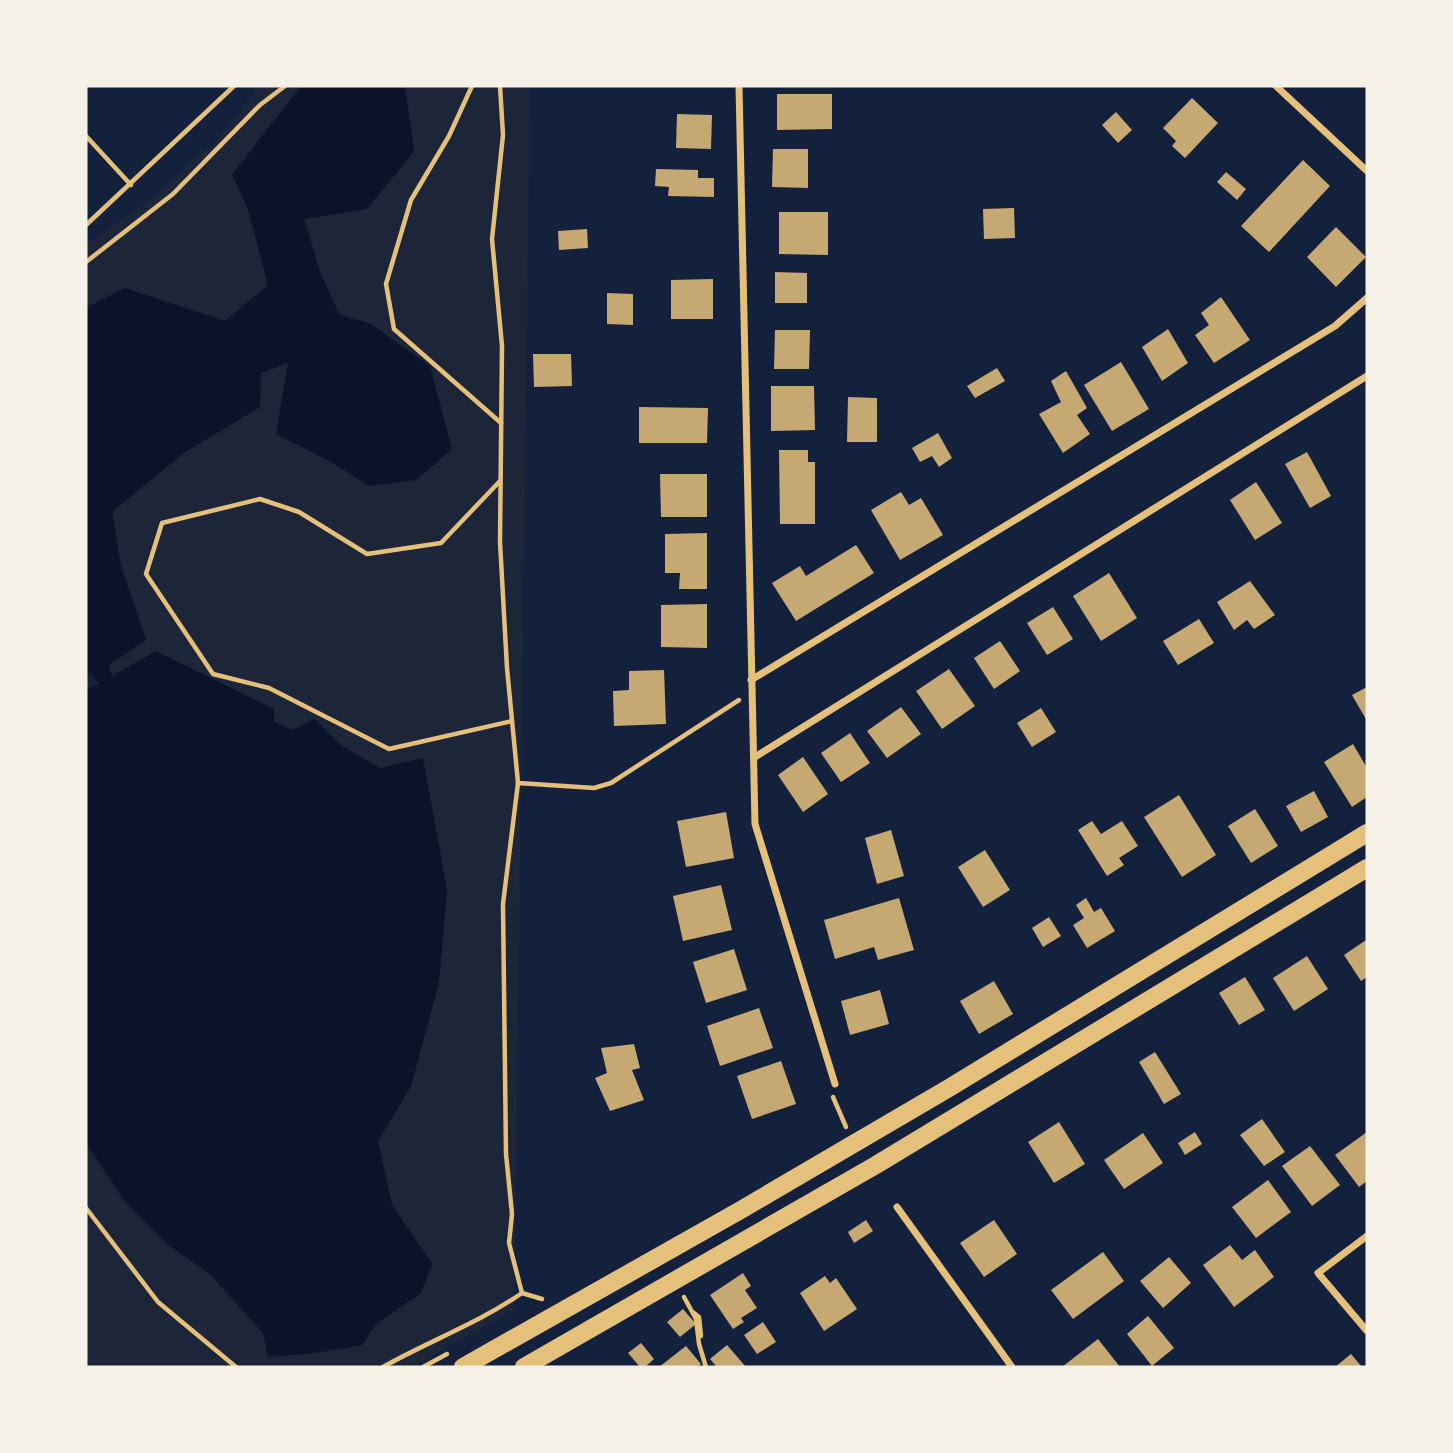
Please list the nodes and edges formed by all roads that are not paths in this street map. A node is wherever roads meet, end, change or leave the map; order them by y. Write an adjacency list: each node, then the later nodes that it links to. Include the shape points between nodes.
1 (739, 86): 6 (street)
2 (1276, 86): 3 (street)
3 (1367, 171)
4 (1367, 298): 6 (street, via 1335,326)
5 (1367, 376): 7 (street)
6 (751, 680): 7 (street)
7 (755, 757): 10 (street, via 755,824)
8 (1367, 833): 14 (main road, via 949,1088)
9 (1367, 868): 15 (main road, via 876,1166)
10 (835, 1084)
11 (897, 1208): 16 (street)
12 (1367, 1236): 13 (street, via 1318,1273)
13 (1367, 1331)
14 (463, 1367)
15 (524, 1367)
16 (1012, 1367)

